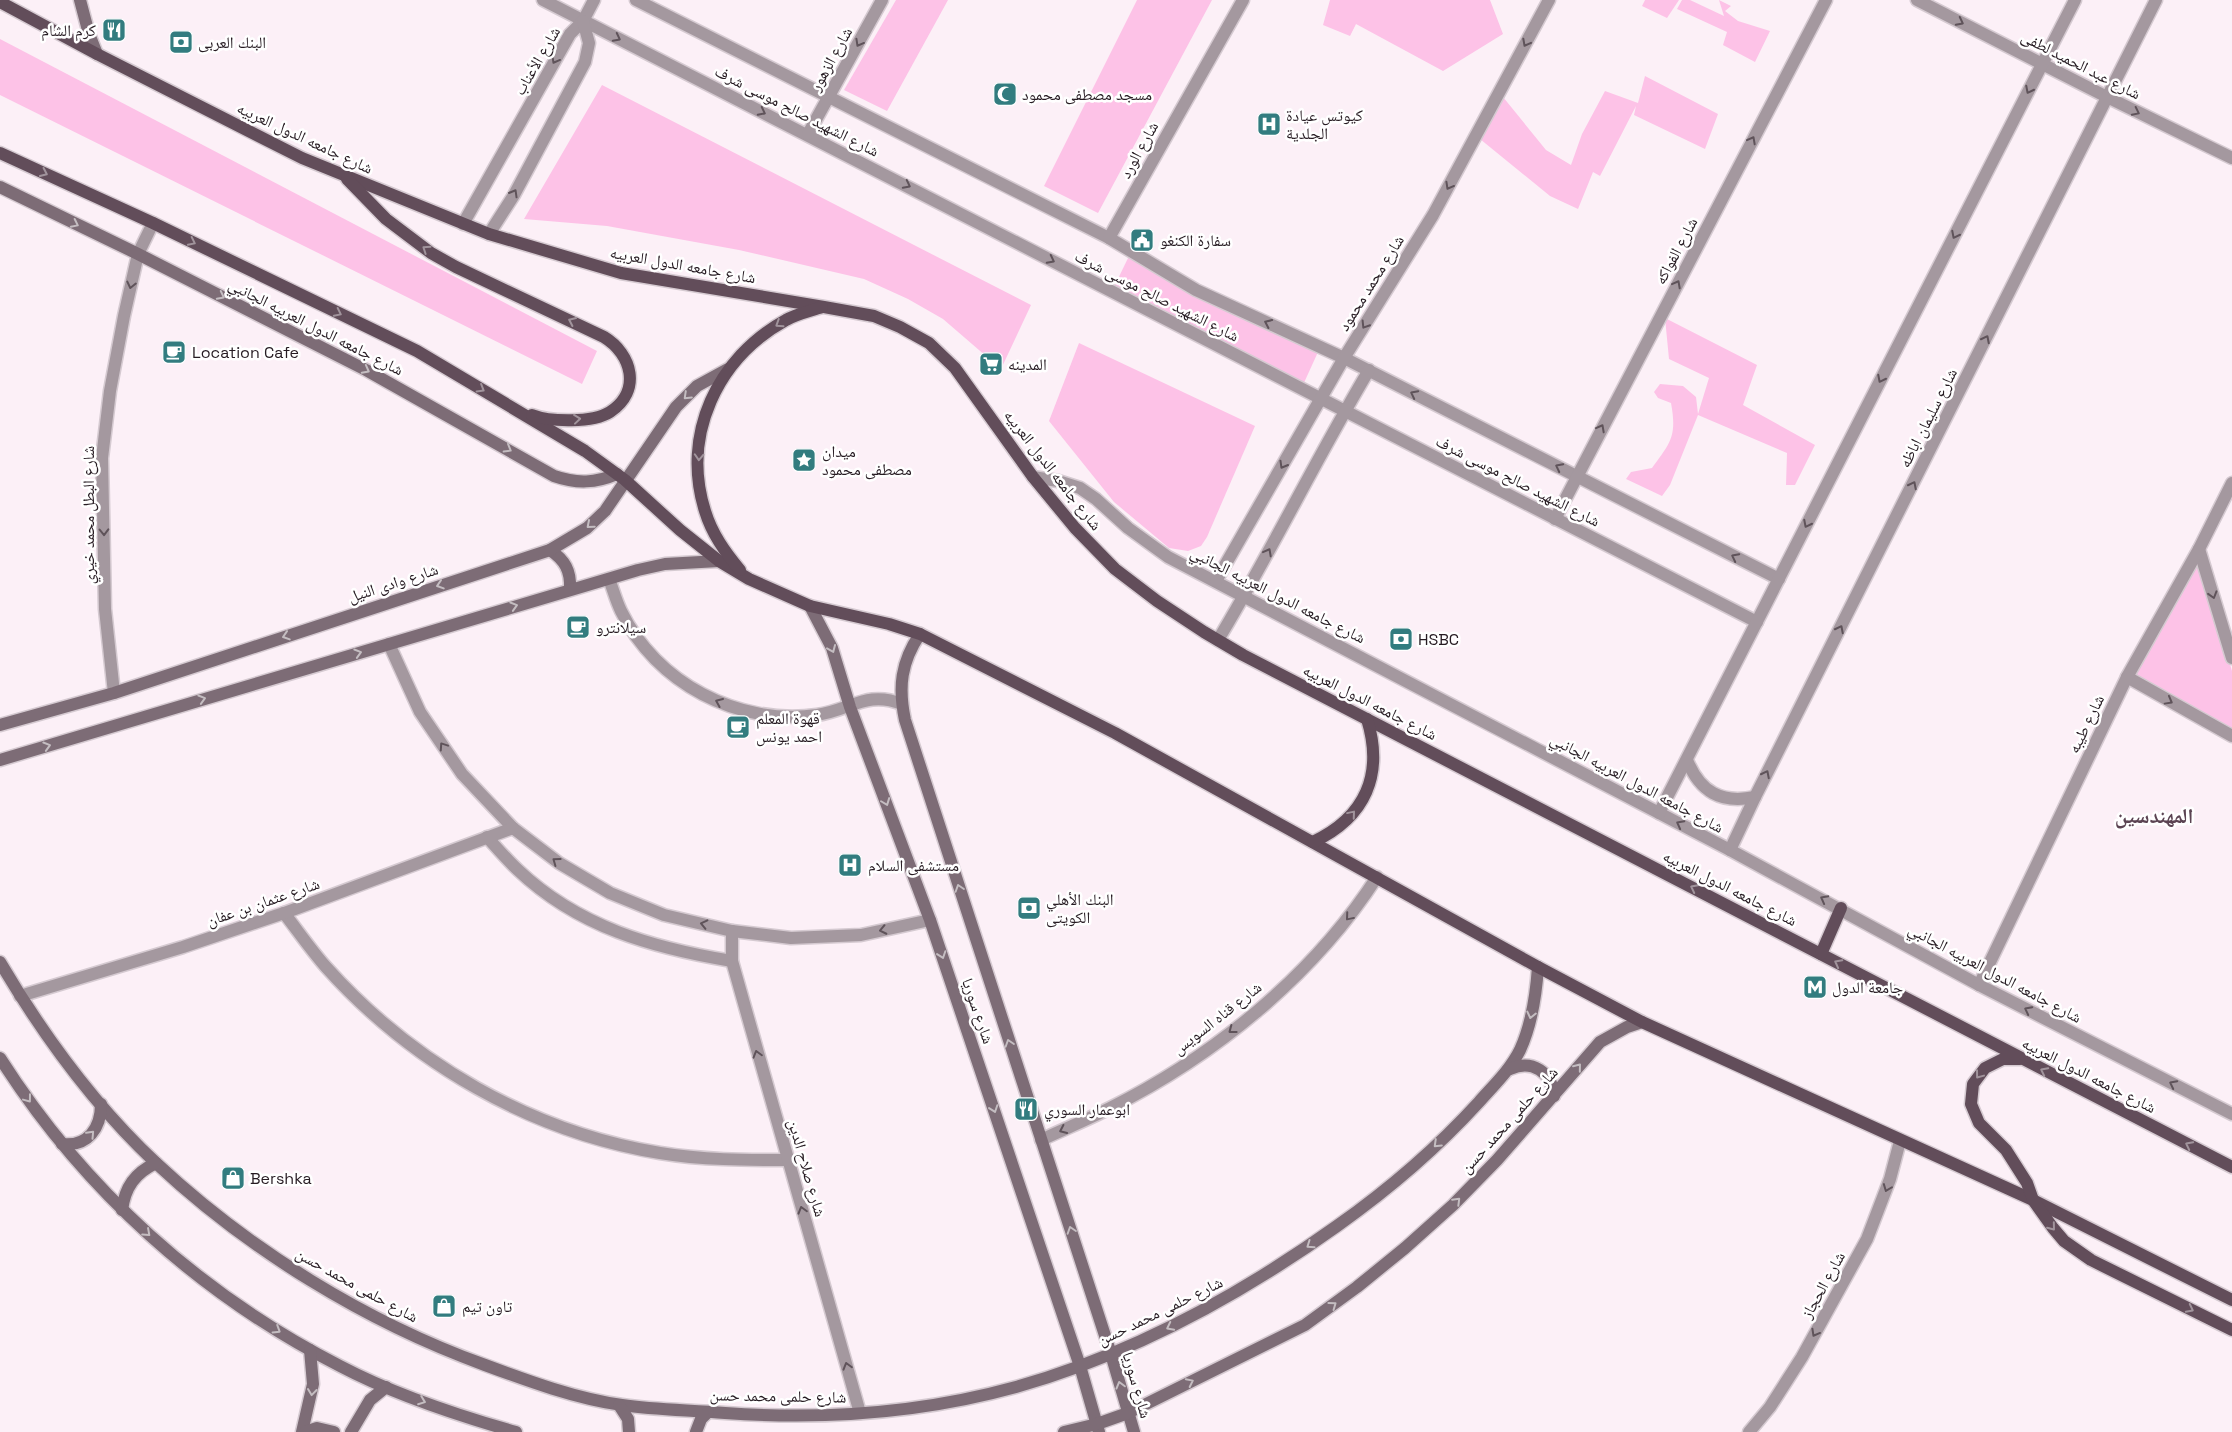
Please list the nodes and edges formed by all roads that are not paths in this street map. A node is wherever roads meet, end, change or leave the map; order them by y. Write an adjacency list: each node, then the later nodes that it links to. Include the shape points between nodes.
1 (80, 0): 14 (street, via 88,34)
2 (543, 0): 13 (street, شارع الشهيد صالح موسى شرف)
3 (594, 0): 13 (street)
4 (636, 0): 16 (street, شارع الشهيد صالح موسى شرف)
5 (882, 0): 16 (street, شارع الزهور, one-way to 16)
6 (1243, 0): 26 (street, شارع الورد)
7 (1549, 0): 29 (street, شارع محمد محمود, one-way to 29, via 1433,214)
8 (1826, 0): 35 (street, شارع الفواكه, one-way to 8)
9 (1917, 0): 15 (street, شارع عبد الحميد لطفى, one-way to 15)
10 (2075, 0): 15 (street)
11 (2156, 0): 17 (street, شارع سليمان اباظه)
12 (0, 2): 14 (main road, شارع جامعه الدول العربيه)
13 (583, 21): 18 (street, شارع الشهيد صالح موسى شرف, one-way to 18); 24 (street, شارع الأعناب, one-way to 24, via 570,34); 25 (street, شارع الأعناب, one-way to 13, via 585,62 589,42)
14 (98, 54): 21 (main road, شارع جامعه الدول العربيه, via 302,158)
15 (2042, 64): 17 (street, شارع عبد الحميد لطفى); 45 (street, one-way to 45)
16 (829, 96): 18 (street, شارع الزهور); 26 (street, شارع الشهيد صالح موسى شرف)
17 (2107, 97): 20 (street, شارع عبد الحميد لطفى, one-way to 20); 64 (street, شارع سليمان اباظه, one-way to 17)
18 (808, 134): 32 (street, شارع الشهيد صالح موسى شرف, one-way to 32)
19 (0, 153): 23 (main road, one-way to 23)
20 (2232, 158)
21 (343, 175): 24 (main road, شارع جامعه الدول العربيه); 33 (main road, one-way to 21, via 536,416 566,420 597,417 609,412 627,393 629,366 620,349 604,337 431,253 386,218)
22 (0, 187): 27 (street, شارع جامعه الدول العربيه الجانبي, one-way to 27)
23 (153, 223): 27 (street, شارع البطل محمد خيري); 33 (main road, one-way to 33, via 417,351)
24 (463, 224): 25 (main road, شارع جامعه الدول العربيه)
25 (489, 234): 28 (main road, شارع جامعه الدول العربيه, via 620,273)
26 (1109, 238): 29 (street, شارع الشهيد صالح موسى شرف, one-way to 26, via 1196,290)
27 (138, 254): 36 (street, شارع جامعه الدول العربيه الجانبي, one-way to 36, via 366,370 554,476 578,482); 56 (street, شارع البطل محمد خيري, one-way to 56, via 112,382 102,458 105,610)
28 (824, 306): 30 (main road, one-way to 30, via 787,319 754,340); 37 (main road, شارع جامعه الدول العربيه, via 874,316 929,343 955,368)
29 (1344, 358): 31 (street, شارع الشهيد صالح موسى شرف); 32 (street, شارع محمد محمود)
30 (728, 369): 36 (street, شارع وادى النيل, one-way to 36, via 698,386 676,407); 43 (main road, one-way to 43, via 710,402 700,438 698,475 705,512 720,546)
31 (1369, 370): 34 (street); 35 (street, شارع الشهيد صالح موسى شرف, one-way to 31)
32 (1322, 398): 34 (street, شارع الشهيد صالح موسى شرف); 46 (street, شارع محمد محمود, one-way to 46)
33 (513, 407): 36 (main road)
34 (1345, 410): 39 (street, شارع الشهيد صالح موسى شرف); 48 (street, one-way to 34)
35 (1576, 476): 39 (street, شارع الفواكه); 45 (street, شارع الشهيد صالح موسى شرف, one-way to 35)
36 (621, 477): 41 (street, شارع وادى النيل, one-way to 41, via 605,511 581,532); 42 (main road)
37 (1033, 477): 46 (street, شارع جامعه الدول العربيه الجانبي, via 1080,488 1168,557); 52 (main road, شارع جامعه الدول العربيه, via 1075,528 1115,569 1157,601)
38 (2232, 484): 40 (street, شارع طيبه)
39 (1555, 518): 50 (street, شارع الشهيد صالح موسى شرف)
40 (2199, 549): 54 (street, one-way to 54); 55 (street, شارع طيبه)
41 (550, 550): 47 (street, via 564,562); 56 (street, شارع وادى النيل, one-way to 56)
42 (719, 561): 43 (main road); 44 (street, via 665,564)
43 (743, 575): 49 (main road)
44 (608, 579): 47 (street); 58 (street, one-way to 44, via 818,715 785,717 752,713 721,704 692,689 663,668 640,641 621,612)
45 (1778, 579): 50 (street)
46 (1216, 582): 48 (street, شارع جامعه الدول العربيه الجانبي)
47 (570, 589): 53 (street, one-way to 47)
48 (1245, 595): 52 (street); 65 (street, شارع جامعه الدول العربيه الجانبي)
49 (810, 606): 51 (main road); 58 (street, شارع سوريا, one-way to 58, via 832,648)
50 (1757, 622): 63 (street)
51 (920, 634): 57 (street, شارع سوريا, via 903,667 900,685); 68 (main road, via 1116,733)
52 (1218, 640): 59 (main road, شارع جامعه الدول العربيه)
53 (389, 644): 62 (street, one-way to 53); 66 (street, one-way to 53, via 462,774 420,712)
54 (2232, 658)
55 (2127, 677): 61 (street, one-way to 61); 79 (street, شارع طيبه)
56 (114, 693): 60 (street, شارع وادى النيل)
57 (902, 704): 58 (street, via 876,698); 88 (street, شارع سوريا, one-way to 57)
58 (850, 707): 73 (street, شارع سوريا, one-way to 73)
59 (1367, 719): 68 (main road, one-way to 59, via 1345,822 1366,792 1374,756); 75 (main road, شارع جامعه الدول العربيه, one-way to 59)
60 (0, 724)
61 (2232, 736)
62 (0, 760)
63 (1687, 760): 64 (street, via 1701,785 1713,794 1741,800); 65 (street)
64 (1755, 797): 69 (street, شارع سليمان اباظه)
65 (1659, 812): 69 (street, شارع جامعه الدول العربيه الجانبي, one-way to 65)
66 (513, 828): 67 (street, شارع عثمان بن عفان); 74 (street, one-way to 66, via 664,915 610,893 559,864)
67 (487, 837): 72 (street, شارع عثمان بن عفان); 76 (street, via 520,871 556,900 596,923 639,941 684,953)
68 (1313, 842): 70 (main road)
69 (1730, 850): 71 (street, شارع جامعه الدول العربيه الجانبي, one-way to 69)
70 (1377, 877): 78 (main road); 88 (street, شارع قناه السويس, one-way to 88, via 1358,906 1316,956 1254,1014 1185,1065 1111,1108)
71 (1841, 908): 75 (main road); 79 (street, شارع جامعه الدول العربيه الجانبي)
72 (284, 913): 80 (street, شارع عثمان بن عفان); 91 (street, via 325,966 371,1012 422,1053 485,1092 535,1117 596,1138 659,1153 724,1160)
73 (930, 920): 74 (street, one-way to 74, via 853,935 791,938); 100 (street, شارع سوريا, one-way to 100)
74 (732, 931): 76 (street, شارع صلاح الدين)
75 (1821, 954): 83 (main road, شارع جامعه الدول العربيه, one-way to 75)
76 (732, 960): 91 (street, شارع صلاح الدين, one-way to 76)
77 (0, 962): 80 (street, شارع حلمى محمد حسن)
78 (1538, 967): 81 (main road); 84 (street, شارع حلمى محمد حسن, one-way to 84, via 1530,1022)
79 (1979, 985): 87 (street, شارع جامعه الدول العربيه الجانبي, one-way to 79)
80 (20, 996): 86 (street, شارع حلمى محمد حسن, via 50,1041)
81 (1642, 1022): 85 (street, شارع حلمى محمد حسن, one-way to 81, via 1600,1042); 89 (main road)
82 (0, 1058): 90 (street, one-way to 90)
83 (2022, 1059): 93 (main road, شارع جامعه الدول العربيه, one-way to 83); 94 (main road, one-way to 94, via 2003,1060 1985,1068 1973,1084 1971,1104 1979,1123 1996,1138 2013,1161)
84 (1510, 1069): 85 (street, via 1525,1065 1540,1069 1551,1080); 99 (street, شارع حلمى محمد حسن, one-way to 99, via 1433,1148 1349,1218 1296,1255 1210,1307)
85 (1554, 1096): 105 (street, شارع حلمى محمد حسن, one-way to 85, via 1305,1325 1357,1287 1453,1205)
86 (101, 1104): 90 (street, one-way to 86, via 71,1145 88,1138 99,1123); 92 (street, شارع حلمى محمد حسن)
87 (2232, 1114)
88 (1041, 1140): 99 (street, شارع سوريا, one-way to 88)
89 (1900, 1141): 94 (main road); 115 (street, شارع الحجاز, one-way to 115, via 1890,1179 1867,1239 1802,1357 1770,1407)
90 (62, 1144): 95 (street)
91 (788, 1160): 104 (street, شارع صلاح الدين, one-way to 91)
92 (156, 1163): 95 (street, via 135,1176 126,1192); 102 (street, شارع حلمى محمد حسن, via 285,1264 374,1316 421,1339 518,1377)
93 (2232, 1167)
94 (2034, 1200): 96 (main road); 97 (main road, one-way to 97, via 2053,1228 2077,1251)
95 (122, 1210): 98 (street, one-way to 98, via 207,1283 250,1314)
96 (2232, 1300)
97 (2232, 1330)
98 (310, 1350): 101 (street); 107 (street, one-way to 107, via 313,1384)
99 (1112, 1354): 100 (street, شارع حلمى محمد حسن); 105 (street, شارع سوريا, one-way to 99)
100 (1080, 1366): 104 (street, شارع حلمى محمد حسن, via 970,1398); 106 (street, شارع سوريا)
101 (386, 1387): 109 (street, via 370,1400); 110 (street, one-way to 110)
102 (619, 1405): 103 (street, شارع حلمى محمد حسن); 111 (street, via 628,1419)
103 (708, 1412): 104 (street, شارع حلمى محمد حسن, via 787,1416); 112 (street)
104 (860, 1413)
105 (1128, 1413): 106 (street, شارع حلمى محمد حسن); 114 (street, شارع سوريا)
106 (1098, 1428): 113 (street, شارع حلمى محمد حسن)
107 (304, 1432): 108 (street, via 317,1428)
108 (334, 1432)
109 (351, 1432)
110 (516, 1432)
111 (629, 1432)
112 (696, 1432)
113 (1064, 1432)
114 (1134, 1432)
115 (1749, 1432)

